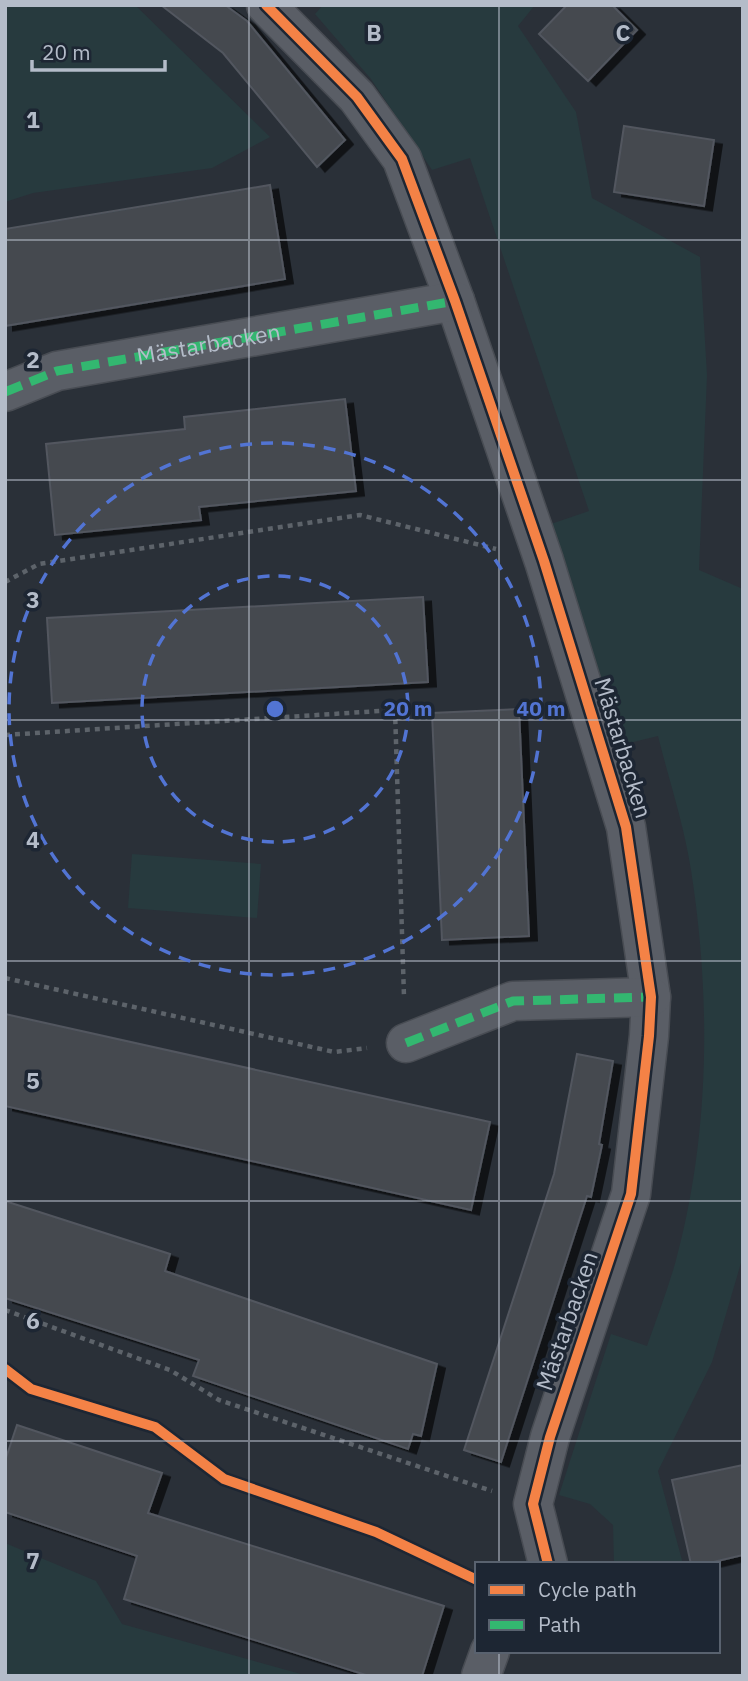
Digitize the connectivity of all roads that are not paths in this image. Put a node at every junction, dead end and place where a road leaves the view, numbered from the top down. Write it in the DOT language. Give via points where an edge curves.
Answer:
graph roads {
  1 [pos="267,5"];
  2 [pos="455,301"];
  3 [pos="5,392"];
  4 [pos="651,997"];
  5 [pos="406,1043"];
  6 [pos="548,1562"];
  7 [pos="488,1653"];
  8 [pos="481,1676"];
  1 -- 2 [label="street, Mästarbacken" via="357,97 402,159"];
  2 -- 3 [label="street, Mästarbacken" via="57,372"];
  2 -- 4 [label="street, Mästarbacken" via="544,561 626,827"];
  4 -- 5 [label="street" via="513,1001"];
  4 -- 6 [label="street, Mästarbacken" via="631,1194 550,1437 533,1504"];
  7 -- 8 [label="street"];
}
